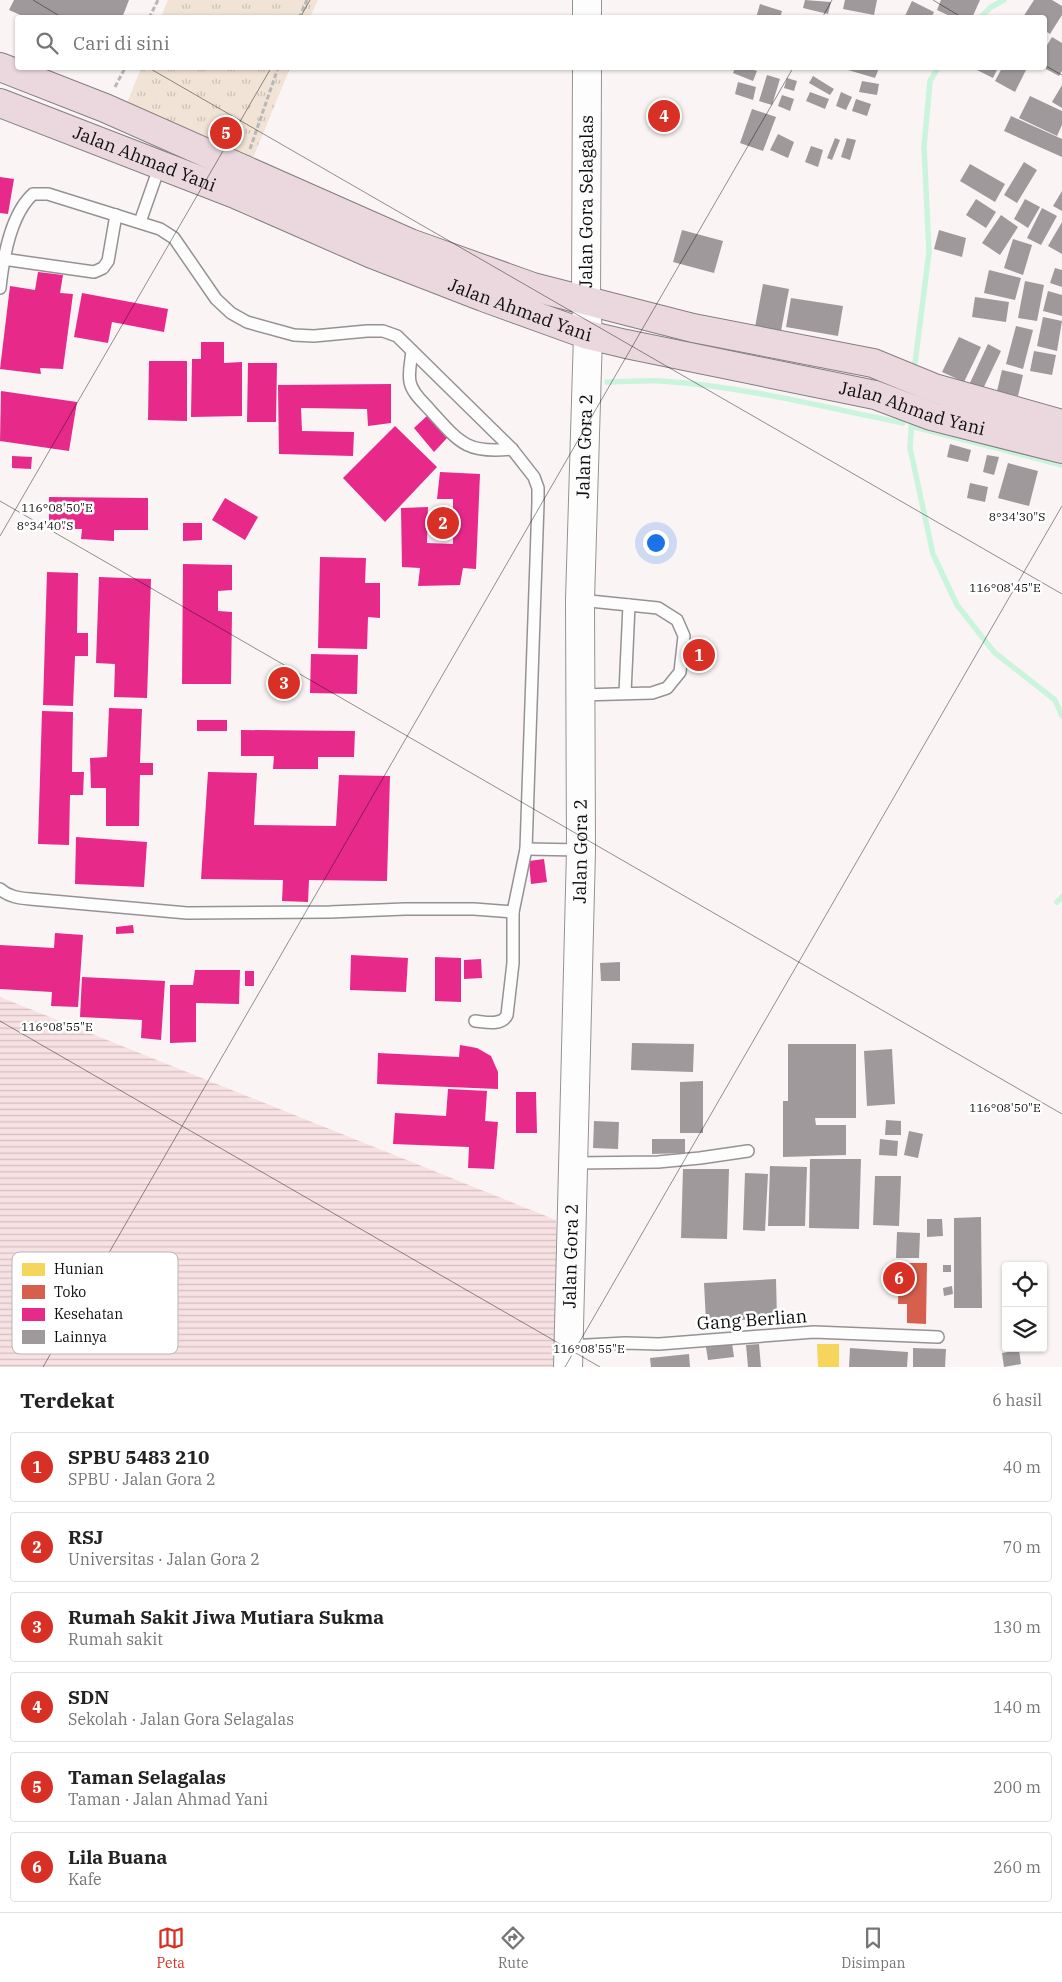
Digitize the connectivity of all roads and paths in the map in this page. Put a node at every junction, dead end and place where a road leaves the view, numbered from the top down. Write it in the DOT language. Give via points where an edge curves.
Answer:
graph roads {
  1 [pos="158,0"];
  2 [pos="307,0"];
  3 [pos="588,0"];
  4 [pos="150,15"];
  5 [pos="300,15"];
  6 [pos="587,15"];
  7 [pos="0,67"];
  8 [pos="277,70"];
  9 [pos="587,70"];
  10 [pos="0,103"];
  11 [pos="160,165"];
  12 [pos="241,168"];
  13 [pos="116,215"];
  14 [pos="140,222"];
  15 [pos="3,259"];
  16 [pos="0,288"];
  17 [pos="586,301"];
  18 [pos="588,335"];
  19 [pos="412,351"];
  20 [pos="843,356"];
  21 [pos="839,387"];
  22 [pos="985,416"];
  23 [pos="1062,424"];
  24 [pos="1062,449"];
  25 [pos="512,450"];
  26 [pos="580,600"];
  27 [pos="629,605"];
  28 [pos="625,693"];
  29 [pos="582,695"];
  30 [pos="526,849"];
  31 [pos="581,850"];
  32 [pos="0,889"];
  33 [pos="513,912"];
  34 [pos="475,1021"];
  35 [pos="748,1151"];
  36 [pos="574,1163"];
  37 [pos="938,1338"];
  38 [pos="568,1356"];
  1 -- 4 [label="path"];
  2 -- 5 [label="path"];
  3 -- 6 [label="street"];
  7 -- 12 [label="highway" via="105,108"];
  8 -- 12 [label="path"];
  9 -- 17 [label="street, Jalan Gora Selagalas"];
  10 -- 11 [label="highway, Jalan Ahmad Yani"];
  11 -- 14 [label="lane"];
  11 -- 18 [label="highway, Jalan Ahmad Yani" via="372,254"];
  12 -- 17 [label="highway" via="410,243 540,290"];
  13 -- 14 [label="lane"];
  13 -- 15 [label="lane" via="108,260 103,268 94,272"];
  13 -- 15 [label="lane" via="48,194 33,194 23,203"];
  14 -- 19 [label="lane" via="174,238 216,299 247,322 294,335 383,332 397,336"];
  15 -- 16 [label="lane"];
  17 -- 18 [label="street, Jalan Gora Selagalas"];
  17 -- 20 [label="highway" via="684,326"];
  18 -- 21 [label="highway, Jalan Ahmad Yani"];
  18 -- 26 [label="street, Jalan Gora 2"];
  19 -- 25 [label="lane"];
  19 -- 25 [label="lane" via="409,374 412,390 457,440 472,448 492,452"];
  20 -- 21 [label="highway"];
  20 -- 22 [label="highway" via="873,362 934,388"];
  21 -- 22 [label="highway, Jalan Ahmad Yani" via="875,395 931,416"];
  22 -- 23 [label="highway"];
  22 -- 24 [label="highway, Jalan Ahmad Yani"];
  25 -- 30 [label="lane" via="534,477 538,488"];
  26 -- 27 [label="lane"];
  26 -- 29 [label="street, Jalan Gora 2"];
  27 -- 28 [label="lane"];
  27 -- 28 [label="lane" via="658,608 677,620 684,636 680,672 667,688 652,693"];
  28 -- 29 [label="lane"];
  29 -- 31 [label="street, Jalan Gora 2"];
  30 -- 31 [label="lane"];
  30 -- 33 [label="lane"];
  31 -- 36 [label="street, Jalan Gora 2"];
  32 -- 33 [label="lane" via="14,897 188,913 405,909"];
  33 -- 34 [label="lane" via="513,963 507,1015 500,1022"];
  35 -- 36 [label="lane" via="658,1162"];
  36 -- 38 [label="street, Jalan Gora 2"];
  37 -- 38 [label="lane, Gang Berlian" via="814,1332 659,1344 625,1343"];
}
